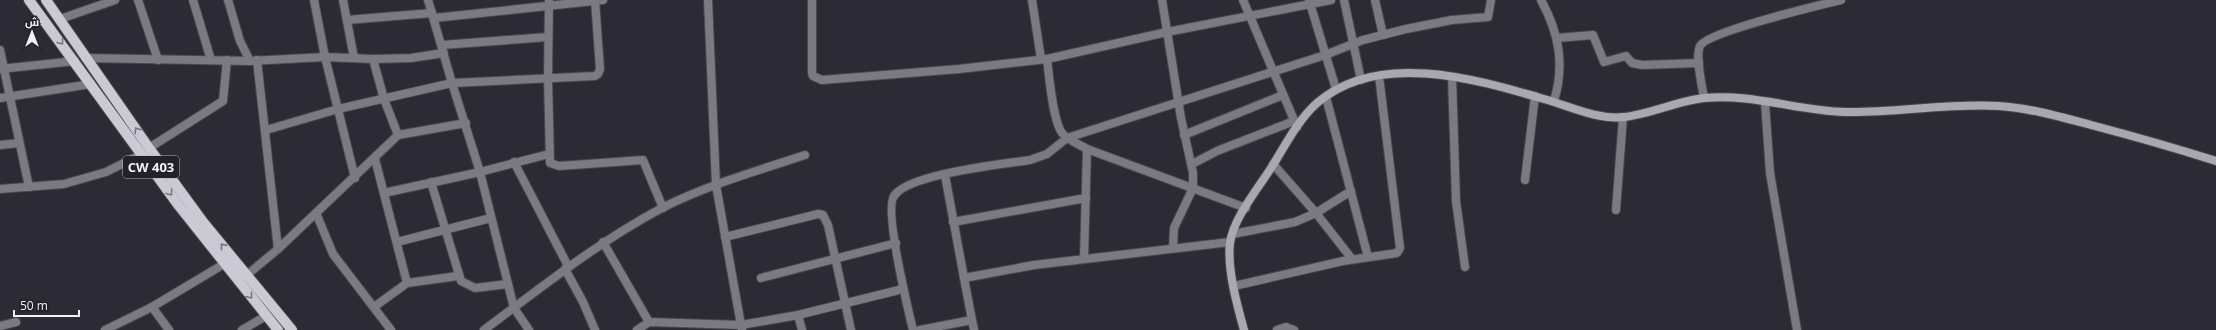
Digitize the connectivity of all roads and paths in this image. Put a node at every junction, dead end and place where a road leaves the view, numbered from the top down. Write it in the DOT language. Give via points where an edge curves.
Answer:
graph roads {
  1 [pos="29,0"];
  2 [pos="46,0"];
  3 [pos="115,0"];
  4 [pos="138,0"];
  5 [pos="193,0"];
  6 [pos="228,0"];
  7 [pos="314,0"];
  8 [pos="343,0"];
  9 [pos="428,0"];
  10 [pos="598,0"];
  11 [pos="708,0"];
  12 [pos="812,0"];
  13 [pos="1032,0"];
  14 [pos="1162,0"];
  15 [pos="1243,0"];
  16 [pos="1331,0"];
  17 [pos="1344,0"];
  18 [pos="1375,0"];
  19 [pos="1491,0"];
  20 [pos="1541,0"];
  21 [pos="1841,0"];
  22 [pos="1309,2"];
  23 [pos="549,4"];
  24 [pos="433,16"];
  25 [pos="1249,16"];
  26 [pos="60,19"];
  27 [pos="347,20"];
  28 [pos="1167,32"];
  29 [pos="1383,35"];
  30 [pos="548,37"];
  31 [pos="1557,38"];
  32 [pos="1354,45"];
  33 [pos="443,49"];
  34 [pos="0,50"];
  35 [pos="1325,55"];
  36 [pos="325,57"];
  37 [pos="85,58"];
  38 [pos="354,58"];
  39 [pos="373,59"];
  40 [pos="1044,59"];
  41 [pos="158,60"];
  42 [pos="211,60"];
  43 [pos="227,60"];
  44 [pos="75,61"];
  45 [pos="254,61"];
  46 [pos="1699,63"];
  47 [pos="3,69"];
  48 [pos="1273,70"];
  49 [pos="1379,76"];
  50 [pos="1452,77"];
  51 [pos="548,78"];
  52 [pos="1361,80"];
  53 [pos="452,83"];
  54 [pos="91,84"];
  55 [pos="1336,89"];
  56 [pos="1283,95"];
  57 [pos="1535,96"];
  58 [pos="10,97"];
  59 [pos="1326,97"];
  60 [pos="0,98"];
  61 [pos="1704,98"];
  62 [pos="384,99"];
  63 [pos="1554,101"];
  64 [pos="1765,102"];
  65 [pos="1179,103"];
  66 [pos="338,109"];
  67 [pos="1623,117"];
  68 [pos="466,123"];
  69 [pos="1296,124"];
  70 [pos="266,130"];
  71 [pos="398,135"];
  72 [pos="1184,135"];
  73 [pos="1068,138"];
  74 [pos="19,143"];
  75 [pos="0,145"];
  76 [pos="1087,149"];
  77 [pos="145,151"];
  78 [pos="549,154"];
  79 [pos="805,155"];
  80 [pos="375,159"];
  81 [pos="2216,161"];
  82 [pos="514,162"];
  83 [pos="1192,164"];
  84 [pos="1274,164"];
  85 [pos="480,172"];
  86 [pos="945,175"];
  87 [pos="355,178"];
  88 [pos="1525,180"];
  89 [pos="431,182"];
  90 [pos="716,185"];
  91 [pos="29,187"];
  92 [pos="1193,188"];
  93 [pos="0,189"];
  94 [pos="1351,191"];
  95 [pos="384,193"];
  96 [pos="1086,198"];
  97 [pos="664,208"];
  98 [pos="1246,208"];
  99 [pos="1616,210"];
  100 [pos="316,213"];
  101 [pos="1316,213"];
  102 [pos="492,218"];
  103 [pos="953,222"];
  104 [pos="446,229"];
  105 [pos="725,237"];
  106 [pos="1232,238"];
  107 [pos="397,242"];
  108 [pos="603,242"];
  109 [pos="896,243"];
  110 [pos="278,248"];
  111 [pos="1173,248"];
  112 [pos="1368,257"];
  113 [pos="835,259"];
  114 [pos="1084,259"];
  115 [pos="1352,259"];
  116 [pos="224,264"];
  117 [pos="1465,267"];
  118 [pos="567,268"];
  119 [pos="458,276"];
  120 [pos="761,278"];
  121 [pos="964,278"];
  122 [pos="243,279"];
  123 [pos="407,283"];
  124 [pos="508,284"];
  125 [pos="1234,286"];
  126 [pos="903,289"];
  127 [pos="844,304"];
  128 [pos="152,307"];
  129 [pos="374,307"];
  130 [pos="514,308"];
  131 [pos="798,315"];
  132 [pos="266,316"];
  133 [pos="972,320"];
  134 [pos="16,322"];
  135 [pos="649,322"];
  136 [pos="0,326"];
  137 [pos="742,328"];
  138 [pos="106,330"];
  139 [pos="169,330"];
  140 [pos="242,330"];
  141 [pos="278,330"];
  142 [pos="292,330"];
  143 [pos="392,330"];
  144 [pos="484,330"];
  145 [pos="528,330"];
  146 [pos="595,330"];
  147 [pos="637,330"];
  148 [pos="802,330"];
  149 [pos="851,330"];
  150 [pos="913,330"];
  151 [pos="920,330"];
  152 [pos="974,330"];
  153 [pos="1244,330"];
  154 [pos="1276,330"];
  155 [pos="1294,330"];
  156 [pos="1797,330"];
  1 -- 44 [label="main road, CW 403, one-way"];
  2 -- 26 [label="main road, CW 403"];
  3 -- 26 [label="street"];
  4 -- 41 [label="street"];
  5 -- 42 [label="street"];
  6 -- 45 [label="street" via="240,41"];
  7 -- 36 [label="street"];
  8 -- 27 [label="street"];
  9 -- 24 [label="street"];
  10 -- 23 [label="street"];
  10 -- 51 [label="street" via="598,74 591,77"];
  11 -- 90 [label="street"];
  12 -- 40 [label="street" via="812,73 822,80"];
  13 -- 40 [label="street"];
  14 -- 28 [label="street"];
  15 -- 25 [label="street"];
  16 -- 22 [label="street"];
  17 -- 32 [label="street"];
  18 -- 29 [label="street"];
  19 -- 29 [label="street" via="1488,17 1440,22"];
  20 -- 31 [label="street"];
  21 -- 46 [label="street" via="1709,39 1700,46"];
  22 -- 25 [label="street"];
  22 -- 35 [label="street"];
  23 -- 24 [label="street"];
  23 -- 30 [label="street"];
  24 -- 27 [label="street"];
  24 -- 33 [label="street"];
  25 -- 28 [label="street"];
  25 -- 48 [label="street"];
  26 -- 37 [label="main road, CW 403"];
  27 -- 38 [label="street"];
  28 -- 40 [label="street"];
  28 -- 65 [label="street"];
  29 -- 32 [label="street"];
  30 -- 33 [label="street"];
  30 -- 51 [label="street"];
  31 -- 46 [label="street" via="1593,35 1604,62 1626,56 1632,62 1642,65"];
  31 -- 63 [label="street" via="1560,80"];
  32 -- 35 [label="street"];
  32 -- 52 [label="street"];
  33 -- 39 [label="street" via="411,58"];
  33 -- 53 [label="street"];
  34 -- 47 [label="street"];
  35 -- 48 [label="street"];
  35 -- 55 [label="street"];
  36 -- 38 [label="street"];
  36 -- 45 [label="street"];
  36 -- 66 [label="street"];
  37 -- 41 [label="street"];
  77 -- 37 [label="main road, CW 403, one-way"];
  38 -- 39 [label="street"];
  39 -- 62 [label="street"];
  40 -- 73 [label="street" via="1056,120 1062,133"];
  41 -- 42 [label="street"];
  42 -- 43 [label="street"];
  43 -- 45 [label="street"];
  43 -- 77 [label="street" via="223,101"];
  44 -- 47 [label="street"];
  44 -- 54 [label="main road, CW 403"];
  45 -- 70 [label="street"];
  46 -- 61 [label="street"];
  47 -- 58 [label="street"];
  48 -- 56 [label="street"];
  48 -- 65 [label="street"];
  49 -- 50 [label="street" via="1425,73"];
  49 -- 52 [label="street"];
  49 -- 112 [label="street" via="1400,248 1397,253"];
  50 -- 57 [label="street"];
  50 -- 117 [label="street" via="1456,201"];
  51 -- 53 [label="street"];
  51 -- 78 [label="street"];
  52 -- 55 [label="street"];
  53 -- 62 [label="street"];
  53 -- 68 [label="street"];
  54 -- 58 [label="street"];
  54 -- 77 [label="main road, CW 403"];
  55 -- 59 [label="street"];
  56 -- 69 [label="street"];
  56 -- 72 [label="street"];
  57 -- 63 [label="street"];
  57 -- 88 [label="street"];
  58 -- 60 [label="street"];
  58 -- 74 [label="street"];
  59 -- 69 [label="street"];
  59 -- 94 [label="street"];
  61 -- 64 [label="street" via="1737,98"];
  61 -- 67 [label="street"];
  62 -- 66 [label="street"];
  62 -- 71 [label="street"];
  63 -- 67 [label="street" via="1593,114"];
  64 -- 81 [label="street" via="1846,112 1950,106 2013,108 2058,116"];
  64 -- 156 [label="street" via="1770,173"];
  65 -- 72 [label="street"];
  65 -- 73 [label="street"];
  66 -- 70 [label="street"];
  66 -- 87 [label="street"];
  67 -- 99 [label="street"];
  68 -- 71 [label="street"];
  68 -- 85 [label="street"];
  69 -- 83 [label="street" via="1217,151"];
  69 -- 84 [label="street"];
  70 -- 110 [label="street"];
  71 -- 80 [label="street"];
  72 -- 83 [label="street"];
  73 -- 76 [label="street"];
  73 -- 86 [label="street" via="1048,154 1030,160"];
  74 -- 75 [label="street"];
  74 -- 91 [label="street"];
  76 -- 92 [label="street"];
  76 -- 96 [label="street"];
  77 -- 91 [label="street" via="106,172 87,178 64,184"];
  77 -- 116 [label="main road, CW 403, one-way"];
  122 -- 77 [label="main road, CW 403, one-way" via="203,222"];
  78 -- 82 [label="street"];
  78 -- 97 [label="street" via="550,163 555,166 642,160"];
  79 -- 90 [label="street"];
  80 -- 87 [label="street"];
  80 -- 95 [label="street"];
  82 -- 85 [label="street"];
  82 -- 118 [label="street"];
  83 -- 92 [label="street"];
  84 -- 98 [label="street"];
  84 -- 101 [label="street"];
  85 -- 89 [label="street"];
  85 -- 102 [label="street"];
  86 -- 103 [label="street"];
  86 -- 109 [label="street" via="918,180 894,196 890,209"];
  87 -- 100 [label="street"];
  89 -- 95 [label="street"];
  89 -- 104 [label="street"];
  90 -- 97 [label="street"];
  90 -- 105 [label="street"];
  91 -- 93 [label="street"];
  92 -- 98 [label="street"];
  92 -- 111 [label="street" via="1174,228"];
  94 -- 101 [label="street"];
  94 -- 112 [label="street"];
  95 -- 107 [label="street"];
  96 -- 103 [label="street"];
  96 -- 114 [label="street"];
  97 -- 108 [label="street"];
  98 -- 106 [label="street"];
  100 -- 110 [label="street"];
  100 -- 129 [label="street" via="333,254"];
  101 -- 106 [label="street" via="1295,222"];
  101 -- 115 [label="street"];
  102 -- 104 [label="street"];
  102 -- 124 [label="street"];
  103 -- 121 [label="street"];
  104 -- 107 [label="street"];
  104 -- 119 [label="street"];
  105 -- 113 [label="street" via="818,214 823,215 828,225"];
  105 -- 137 [label="street"];
  106 -- 111 [label="street"];
  106 -- 125 [label="street"];
  107 -- 123 [label="street"];
  108 -- 118 [label="street"];
  108 -- 135 [label="street"];
  109 -- 113 [label="street"];
  109 -- 126 [label="street"];
  110 -- 122 [label="street"];
  111 -- 114 [label="street"];
  112 -- 115 [label="street"];
  113 -- 120 [label="street"];
  113 -- 127 [label="street"];
  114 -- 121 [label="street"];
  115 -- 125 [label="street"];
  116 -- 122 [label="main road, CW 403"];
  116 -- 128 [label="street"];
  118 -- 130 [label="street"];
  118 -- 146 [label="street"];
  119 -- 123 [label="street"];
  119 -- 124 [label="street" via="465,284 475,288"];
  121 -- 133 [label="street"];
  122 -- 132 [label="main road, CW 403, one-way"];
  122 -- 142 [label="main road, CW 403"];
  123 -- 129 [label="street"];
  124 -- 130 [label="street"];
  125 -- 153 [label="street"];
  126 -- 127 [label="street"];
  126 -- 150 [label="street"];
  127 -- 131 [label="street"];
  127 -- 149 [label="street"];
  128 -- 138 [label="street"];
  128 -- 139 [label="street"];
  129 -- 143 [label="street"];
  130 -- 144 [label="street"];
  130 -- 145 [label="street"];
  131 -- 137 [label="street"];
  131 -- 148 [label="street"];
  132 -- 140 [label="street"];
  132 -- 141 [label="main road, CW 403"];
  133 -- 151 [label="street"];
  133 -- 152 [label="street"];
  134 -- 136 [label="street"];
  135 -- 137 [label="street"];
  135 -- 147 [label="street"];
  154 -- 155 [label="street"];
}
